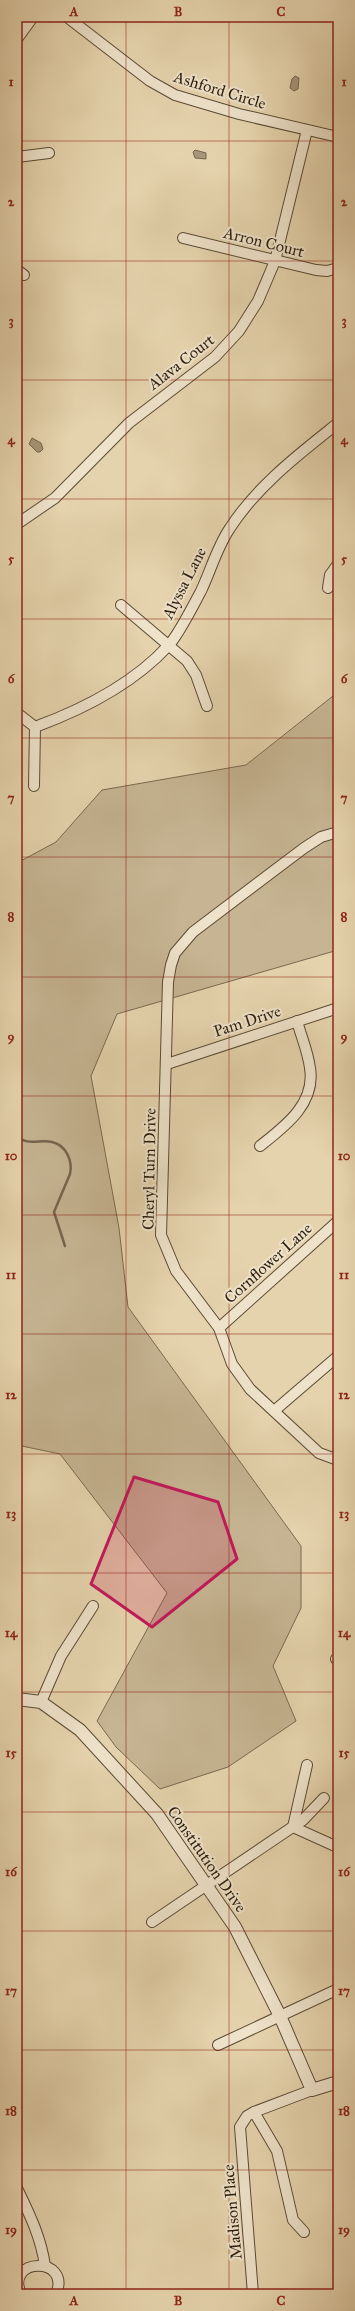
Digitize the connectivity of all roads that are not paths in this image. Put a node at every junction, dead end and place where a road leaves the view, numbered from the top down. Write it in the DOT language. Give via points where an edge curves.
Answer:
graph roads {
  1 [pos="33,17"];
  2 [pos="67,17"];
  3 [pos="17,39"];
  4 [pos="307,130"];
  5 [pos="338,137"];
  6 [pos="49,153"];
  7 [pos="17,157"];
  8 [pos="183,238"];
  9 [pos="274,261"];
  10 [pos="338,268"];
  11 [pos="338,423"];
  12 [pos="17,524"];
  13 [pos="338,564"];
  14 [pos="328,588"];
  15 [pos="121,605"];
  16 [pos="169,645"];
  17 [pos="207,706"];
  18 [pos="17,713"];
  19 [pos="35,727"];
  20 [pos="34,786"];
  21 [pos="338,832"];
  22 [pos="338,1008"];
  23 [pos="297,1021"];
  24 [pos="167,1064"];
  25 [pos="260,1146"];
  26 [pos="338,1221"];
  27 [pos="219,1328"];
  28 [pos="338,1356"];
  29 [pos="274,1411"];
  30 [pos="338,1460"];
  31 [pos="92,1606"];
  32 [pos="17,1699"];
  33 [pos="41,1702"];
  34 [pos="307,1765"];
  35 [pos="324,1798"];
  36 [pos="293,1826"];
  37 [pos="335,1846"];
  38 [pos="207,1886"];
  39 [pos="152,1922"];
  40 [pos="338,1989"];
  41 [pos="280,2016"];
  42 [pos="218,2045"];
  43 [pos="338,2082"];
  44 [pos="312,2090"];
  45 [pos="254,2112"];
  46 [pos="17,2188"];
  47 [pos="304,2232"];
  48 [pos="45,2266"];
  49 [pos="20,2294"];
  50 [pos="56,2294"];
  51 [pos="254,2294"];
  1 -- 3 [label="street"];
  2 -- 4 [label="street, Ashford Circle" via="150,81 175,95"];
  4 -- 5 [label="street, Ashford Circle"];
  4 -- 9 [label="street, Alava Court"];
  6 -- 7 [label="street"];
  8 -- 9 [label="street, Arron Court"];
  9 -- 10 [label="street, Arron Court" via="316,270"];
  9 -- 12 [label="street, Alava Court" via="258,301 230,342 215,357 129,423 50,502"];
  11 -- 16 [label="street, Alyssa Lane" via="275,474 251,499 222,540 200,592"];
  13 -- 14 [label="street" via="330,576"];
  15 -- 16 [label="street"];
  16 -- 17 [label="street" via="187,662 196,675"];
  16 -- 19 [label="street, Alyssa Lane" via="126,683 72,712"];
  18 -- 19 [label="street"];
  19 -- 20 [label="street"];
  21 -- 24 [label="street, Cheryl Turn Drive" via="321,837 304,848 193,932 175,953 171,965 166,1025"];
  22 -- 23 [label="street, Pam Drive"];
  23 -- 24 [label="street, Pam Drive"];
  23 -- 25 [label="street" via="310,1068 311,1086 304,1103 290,1122"];
  24 -- 27 [label="street, Cheryl Turn Drive" via="161,1235 176,1271"];
  26 -- 27 [label="street, Cornflower Lane"];
  27 -- 29 [label="street, Cheryl Turn Drive" via="232,1364 250,1389"];
  28 -- 29 [label="street"];
  29 -- 30 [label="street, Cheryl Turn Drive" via="319,1453"];
  31 -- 33 [label="street" via="61,1656"];
  32 -- 33 [label="street, Constitution Drive"];
  33 -- 38 [label="street, Constitution Drive" via="80,1730 157,1814"];
  34 -- 36 [label="street"];
  35 -- 36 [label="street"];
  36 -- 37 [label="street"];
  36 -- 38 [label="street"];
  38 -- 39 [label="street"];
  38 -- 41 [label="street, Constitution Drive" via="238,1934"];
  40 -- 41 [label="street"];
  41 -- 42 [label="street"];
  41 -- 44 [label="street, Constitution Drive"];
  43 -- 44 [label="street"];
  44 -- 45 [label="street"];
  45 -- 47 [label="street" via="278,2151 293,2220"];
  45 -- 51 [label="street, Madison Place" via="247,2116 240,2127"];
  46 -- 48 [label="street" via="36,2228"];
  48 -- 49 [label="street" via="35,2265 22,2273 18,2282"];
  48 -- 50 [label="street" via="56,2276 59,2285"];
}
